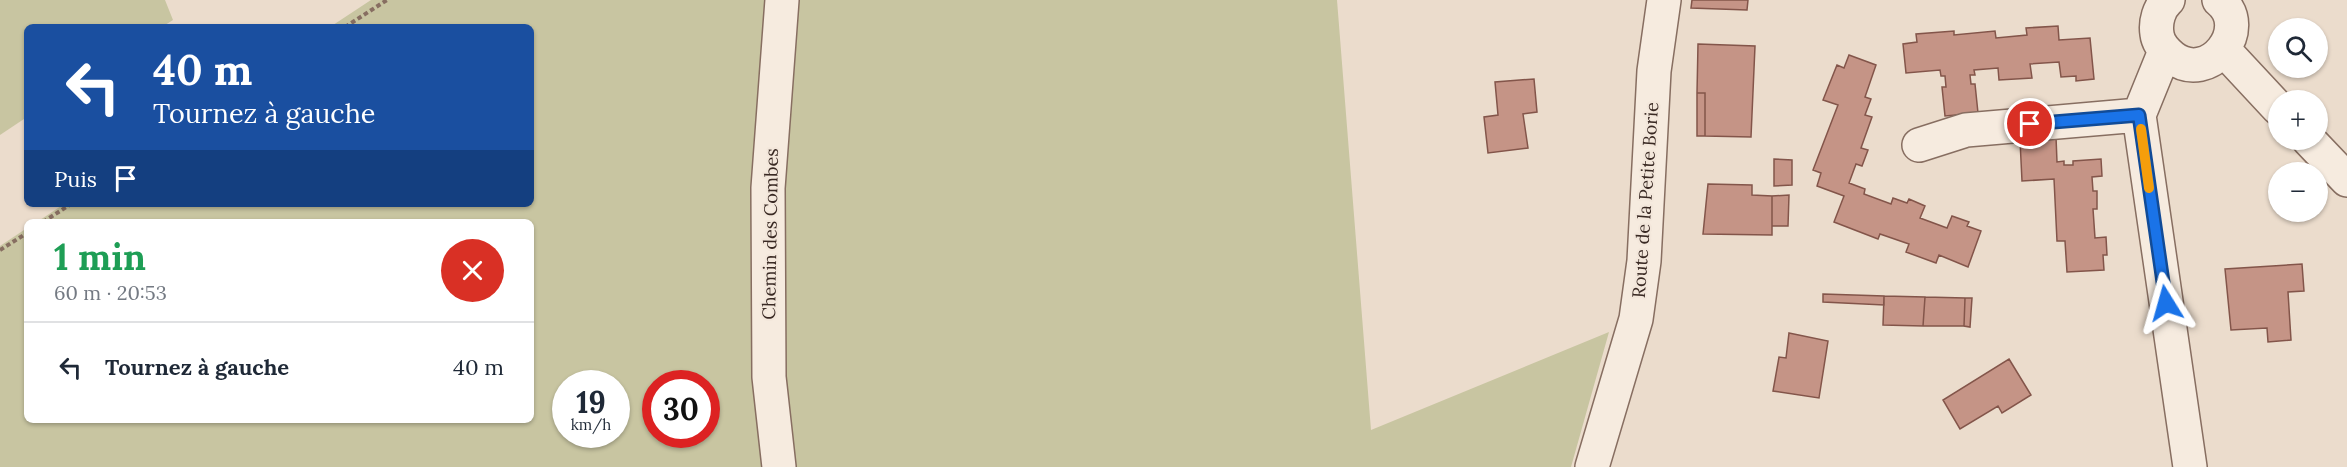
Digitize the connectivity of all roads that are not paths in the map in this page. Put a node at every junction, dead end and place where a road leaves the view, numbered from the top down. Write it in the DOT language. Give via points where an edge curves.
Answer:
graph roads {
  1 [pos="782,0"];
  2 [pos="1664,0"];
  3 [pos="2168,0"];
  4 [pos="2219,0"];
  5 [pos="2224,50"];
  6 [pos="2165,51"];
  7 [pos="2268,97"];
  8 [pos="2139,115"];
  9 [pos="1919,145"];
  10 [pos="2318,150"];
  11 [pos="2347,180"];
  12 [pos="779,467"];
  13 [pos="1592,467"];
  14 [pos="2190,467"];
  1 -- 12 [label="street, Chemin des Combes" via="768,188 770,377"];
  2 -- 13 [label="street, Route de la Petite Borie" via="1654,71 1644,261 1636,319"];
  3 -- 6 [label="street" via="2157,20 2157,36"];
  4 -- 5 [label="street" via="2230,18 2231,35"];
  5 -- 6 [label="street" via="2211,61 2194,65 2178,61"];
  5 -- 7 [label="street"];
  6 -- 8 [label="street"];
  8 -- 9 [label="street" via="1965,130"];
  8 -- 14 [label="street"];
  10 -- 11 [label="street"];
}
